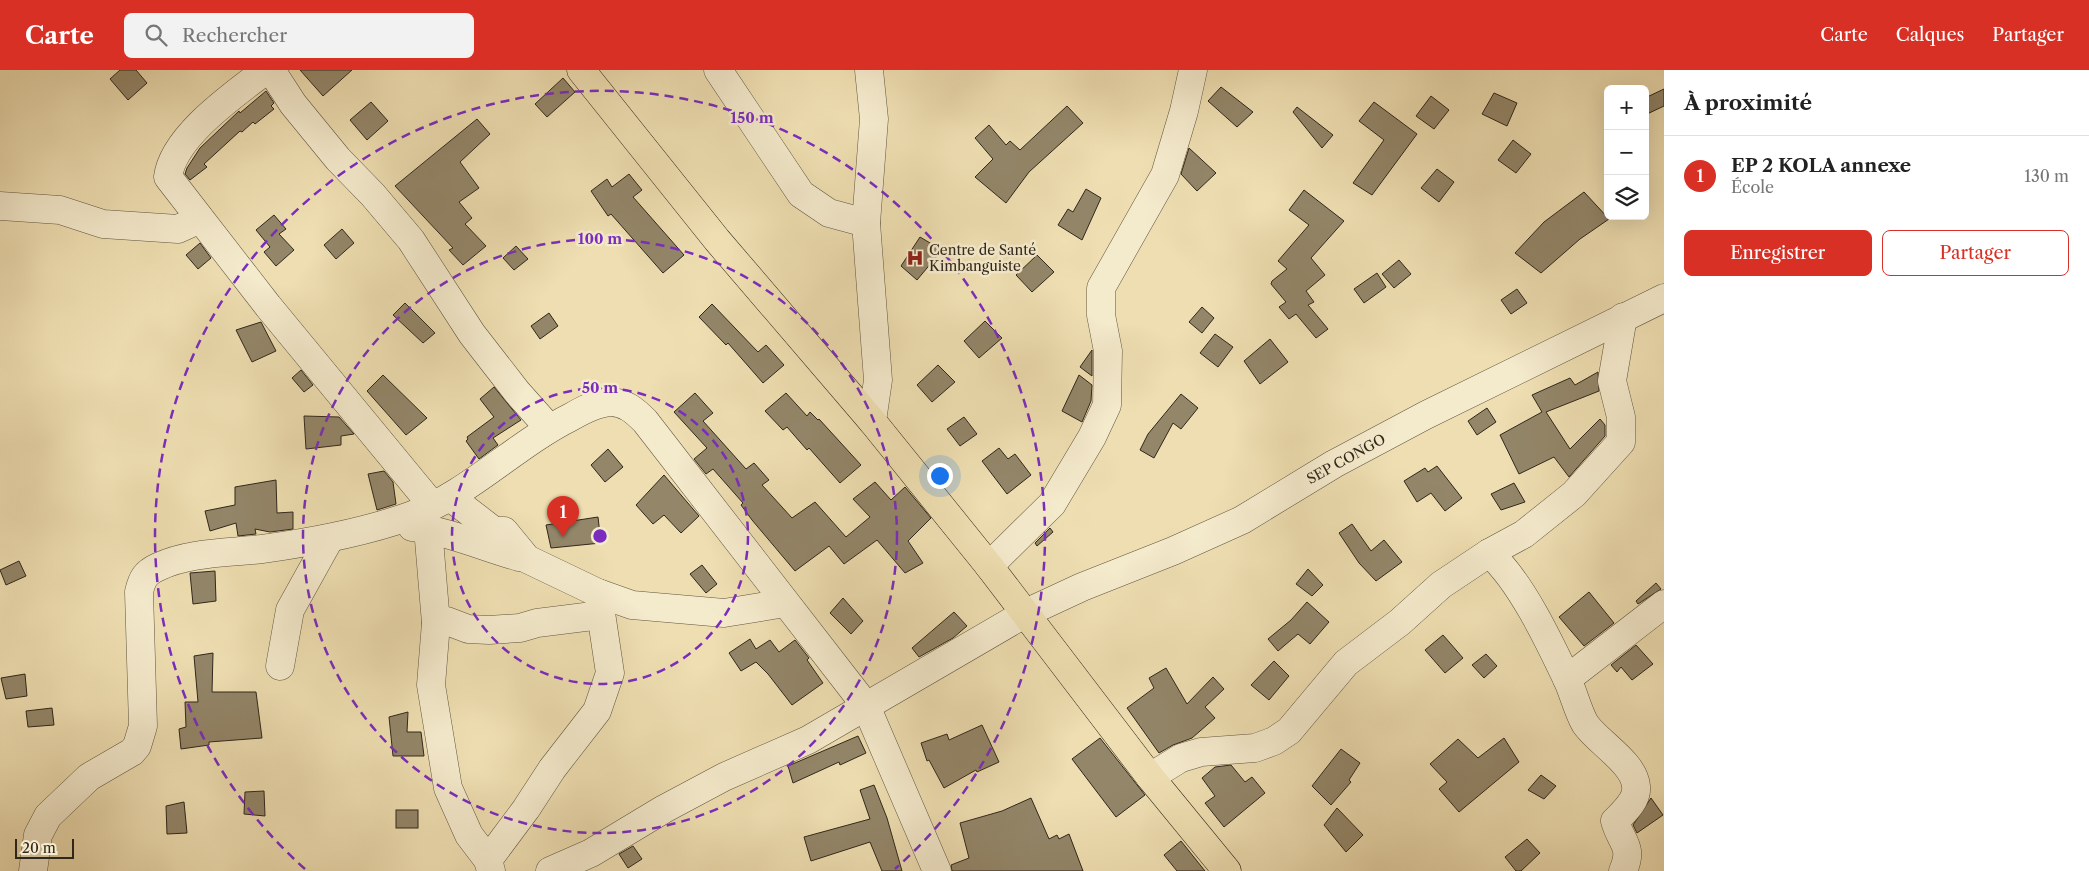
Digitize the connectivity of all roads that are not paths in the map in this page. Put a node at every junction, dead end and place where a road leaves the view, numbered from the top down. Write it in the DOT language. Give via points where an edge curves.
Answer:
graph roads {
  1 [pos="266,70"];
  2 [pos="271,70"];
  3 [pos="581,70"];
  4 [pos="869,70"];
  5 [pos="1193,70"];
  6 [pos="725,73"];
  7 [pos="0,206"];
  8 [pos="200,219"];
  9 [pos="866,223"];
  10 [pos="1664,298"];
  11 [pos="1623,317"];
  12 [pos="872,421"];
  13 [pos="549,428"];
  14 [pos="437,510"];
  15 [pos="330,538"];
  16 [pos="1489,553"];
  17 [pos="527,560"];
  18 [pos="989,566"];
  19 [pos="785,603"];
  20 [pos="599,604"];
  21 [pos="1664,604"];
  22 [pos="1026,613"];
  23 [pos="436,624"];
  24 [pos="280,666"];
  25 [pos="1567,679"];
  26 [pos="866,706"];
  27 [pos="1150,777"];
  28 [pos="489,866"];
  29 [pos="33,871"];
  30 [pos="550,871"];
  31 [pos="937,871"];
  32 [pos="1227,871"];
  33 [pos="1622,871"];
  1 -- 8 [label="street" via="209,115 169,164 168,177"];
  2 -- 13 [label="street" via="293,104 332,152 406,234 472,334"];
  3 -- 12 [label="main road" via="717,240"];
  4 -- 9 [label="street" via="874,119"];
  5 -- 18 [label="street" via="1165,175 1101,288 1101,315 1108,351 1107,406 1052,504"];
  6 -- 9 [label="street" via="801,194 829,213"];
  7 -- 8 [label="street" via="60,210 103,224 140,227 178,229"];
  8 -- 14 [label="street"];
  9 -- 12 [label="street" via="878,380"];
  10 -- 11 [label="street, SEP CONGO"];
  11 -- 16 [label="street" via="1612,381 1622,417 1621,442 1574,494 1524,534"];
  11 -- 22 [label="street, SEP CONGO" via="1334,464 1242,520 1082,586"];
  12 -- 18 [label="main road"];
  13 -- 14 [label="street"];
  13 -- 19 [label="street" via="596,405 610,402 634,410"];
  14 -- 15 [label="street"];
  14 -- 17 [label="street"];
  14 -- 17 [label="street" via="494,531 504,531"];
  14 -- 23 [label="street"];
  15 -- 24 [label="street" via="290,610"];
  15 -- 29 [label="street" via="184,558 159,566 142,578 139,592 143,726 137,746 89,777 48,816 38,835"];
  16 -- 25 [label="street" via="1501,564 1518,591"];
  16 -- 27 [label="street" via="1441,585 1400,622 1346,663 1282,736 1255,748 1201,752 1181,758"];
  17 -- 20 [label="street"];
  18 -- 22 [label="main road"];
  19 -- 20 [label="street" via="724,613"];
  19 -- 26 [label="street"];
  20 -- 23 [label="street" via="504,629 468,629 447,621"];
  20 -- 28 [label="street" via="610,673 597,711 552,769"];
  21 -- 25 [label="street"];
  22 -- 26 [label="street, SEP CONGO"];
  22 -- 27 [label="main road"];
  23 -- 28 [label="street" via="431,684 440,752 448,788 469,835"];
  25 -- 33 [label="street" via="1584,724 1619,758 1636,786 1634,798 1615,821 1628,851"];
  26 -- 30 [label="street, SEP CONGO" via="808,740 724,777 591,853"];
  26 -- 31 [label="street"];
  27 -- 32 [label="main road"];
}
